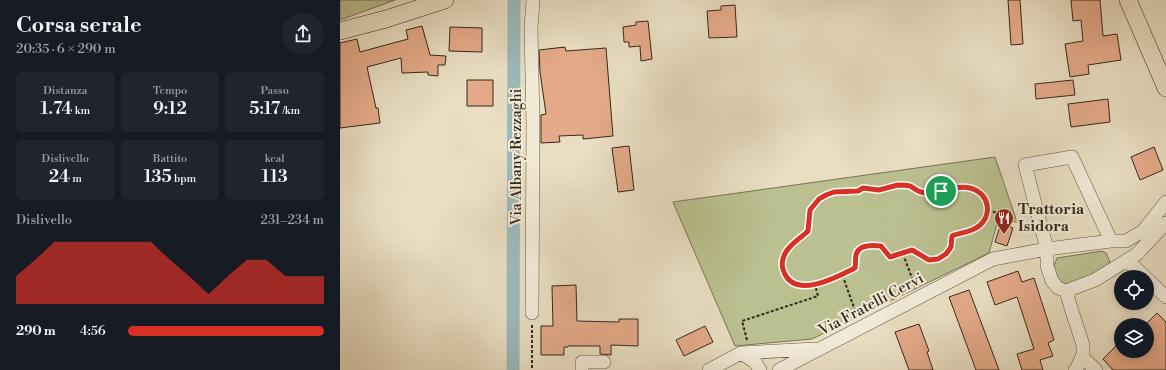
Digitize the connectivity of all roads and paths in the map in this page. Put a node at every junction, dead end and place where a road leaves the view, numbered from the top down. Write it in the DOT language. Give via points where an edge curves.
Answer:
graph roads {
  1 [pos="445,0"];
  2 [pos="533,0"];
  3 [pos="1128,0"];
  4 [pos="416,4"];
  5 [pos="340,31"];
  6 [pos="1166,88"];
  7 [pos="1166,202"];
  8 [pos="988,210"];
  9 [pos="1013,218"];
  10 [pos="1166,223"];
  11 [pos="1111,242"];
  12 [pos="1047,249"];
  13 [pos="903,254"];
  14 [pos="1127,260"];
  15 [pos="1138,270"];
  16 [pos="842,274"];
  17 [pos="815,284"];
  18 [pos="1154,286"];
  19 [pos="915,288"];
  20 [pos="1066,291"];
  21 [pos="1166,297"];
  22 [pos="532,314"];
  23 [pos="858,317"];
  24 [pos="744,349"];
  25 [pos="820,349"];
  26 [pos="1082,357"];
  27 [pos="604,362"];
  28 [pos="532,370"];
  29 [pos="582,370"];
  30 [pos="709,370"];
  31 [pos="760,370"];
  32 [pos="779,370"];
  33 [pos="1074,370"];
  34 [pos="1096,370"];
  1 -- 4 [label="main road"];
  2 -- 22 [label="street, Via Albany Rezzaghi"];
  3 -- 6 [label="main road"];
  4 -- 5 [label="main road" via="386,19"];
  7 -- 11 [label="street, Via Fratelli Cervi" via="1143,231 1126,241"];
  8 -- 9 [label="path"];
  8 -- 13 [label="path" via="976,228 952,236 951,247 938,259 929,260 912,250"];
  8 -- 17 [label="path" via="986,201 979,191 969,188 920,192 909,186 898,185 879,190 863,188 858,191 826,195 810,210 808,231 792,243 781,264 787,279 797,286"];
  10 -- 14 [label="street" via="1137,254"];
  11 -- 12 [label="street, Via Fratelli Cervi"];
  11 -- 12 [label="street" via="1072,157 1025,165"];
  12 -- 20 [label="street" via="1047,266 1052,281 1058,288"];
  12 -- 25 [label="street, Via Fratelli Cervi" via="993,259"];
  13 -- 16 [label="path" via="890,257 881,246 861,248 856,254 855,268"];
  13 -- 19 [label="path"];
  14 -- 15 [label="street"];
  14 -- 20 [label="street" via="1095,280"];
  16 -- 17 [label="path"];
  16 -- 23 [label="path"];
  17 -- 24 [label="path" via="818,296 742,321"];
  18 -- 21 [label="street"];
  20 -- 26 [label="street" via="1083,345"];
  22 -- 28 [label="path"];
  24 -- 25 [label="street"];
  24 -- 30 [label="street"];
  24 -- 31 [label="street"];
  25 -- 32 [label="street, Via Fratelli Cervi"];
  26 -- 33 [label="street"];
  26 -- 34 [label="street"];
  27 -- 29 [label="street" via="582,362"];
}
